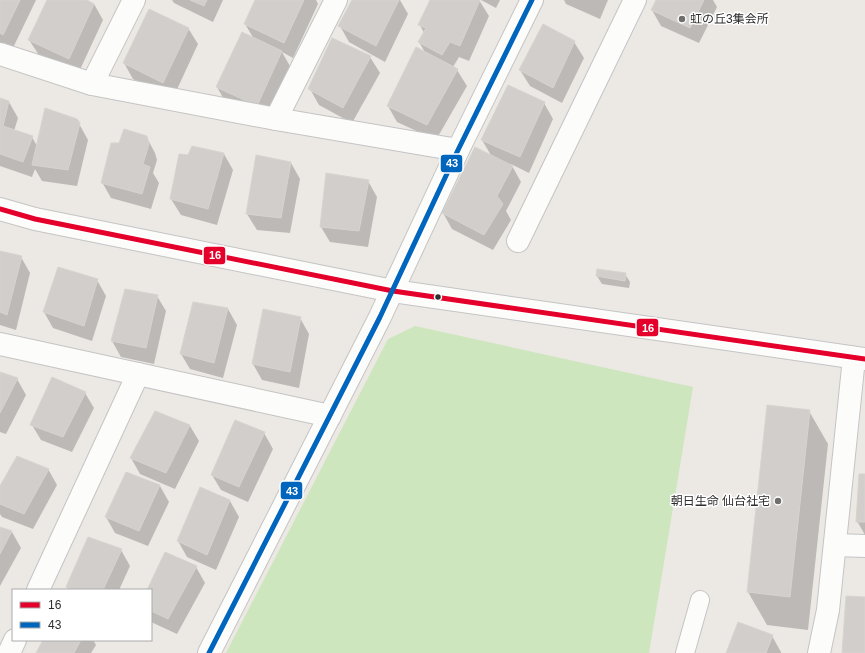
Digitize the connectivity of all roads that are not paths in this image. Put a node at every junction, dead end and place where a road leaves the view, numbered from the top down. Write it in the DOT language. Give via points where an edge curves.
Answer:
graph roads {
  1 [pos="134,0"];
  2 [pos="336,0"];
  3 [pos="532,0"];
  4 [pos="635,0"];
  5 [pos="0,54"];
  6 [pos="92,84"];
  7 [pos="276,120"];
  8 [pos="458,150"];
  9 [pos="0,208"];
  10 [pos="518,241"];
  11 [pos="393,291"];
  12 [pos="0,344"];
  13 [pos="859,358"];
  14 [pos="138,374"];
  15 [pos="330,416"];
  16 [pos="835,545"];
  17 [pos="865,546"];
  18 [pos="38,589"];
  19 [pos="700,600"];
  20 [pos="15,641"];
  21 [pos="9,653"];
  22 [pos="209,653"];
  23 [pos="685,653"];
  24 [pos="819,653"];
  1 -- 6 [label="street"];
  2 -- 7 [label="street"];
  3 -- 8 [label="street"];
  4 -- 10 [label="street"];
  5 -- 6 [label="street"];
  6 -- 7 [label="street"];
  7 -- 8 [label="street"];
  8 -- 11 [label="street"];
  9 -- 11 [label="street" via="35,219"];
  11 -- 13 [label="street"];
  11 -- 15 [label="street"];
  12 -- 14 [label="street"];
  13 -- 16 [label="street"];
  14 -- 15 [label="street"];
  14 -- 18 [label="street"];
  15 -- 22 [label="street"];
  16 -- 17 [label="street"];
  16 -- 24 [label="street" via="828,610"];
  19 -- 23 [label="lane"];
  20 -- 21 [label="street"];
}
